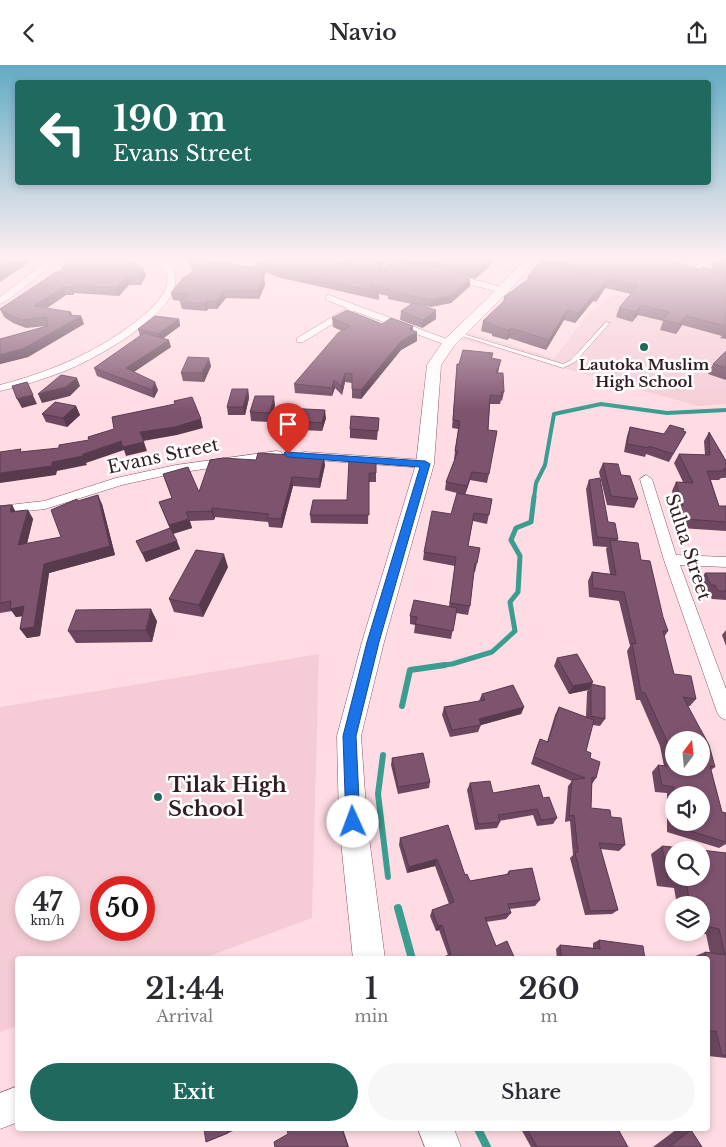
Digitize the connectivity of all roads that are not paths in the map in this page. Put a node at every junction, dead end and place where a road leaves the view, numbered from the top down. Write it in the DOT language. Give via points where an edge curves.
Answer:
graph roads {
  1 [pos="153,310"];
  2 [pos="350,310"];
  3 [pos="362,310"];
  4 [pos="483,310"];
  5 [pos="608,323"];
  6 [pos="454,339"];
  7 [pos="300,340"];
  8 [pos="0,388"];
  9 [pos="425,464"];
  10 [pos="646,479"];
  11 [pos="0,510"];
  12 [pos="671,560"];
  13 [pos="726,562"];
  14 [pos="719,672"];
  15 [pos="726,712"];
  16 [pos="369,956"];
  17 [pos="15,1105"];
  18 [pos="0,1111"];
  19 [pos="437,1131"];
  20 [pos="443,1147"];
  1 -- 8 [label="street" via="106,349 51,373"];
  2 -- 7 [label="street"];
  3 -- 6 [label="street"];
  4 -- 6 [label="main road"];
  5 -- 6 [label="lane" via="573,361 563,367"];
  6 -- 9 [label="main road" via="434,365"];
  9 -- 11 [label="street, Evans Street" via="288,454 257,456 120,481 45,505"];
  9 -- 16 [label="main road" via="373,642 350,736 353,822"];
  10 -- 12 [label="street, Sulua Street"];
  12 -- 13 [label="street"];
  12 -- 14 [label="street, Sulua Street"];
  14 -- 15 [label="street, Sulua Street"];
  17 -- 18 [label="main road"];
  19 -- 20 [label="main road"];
}
